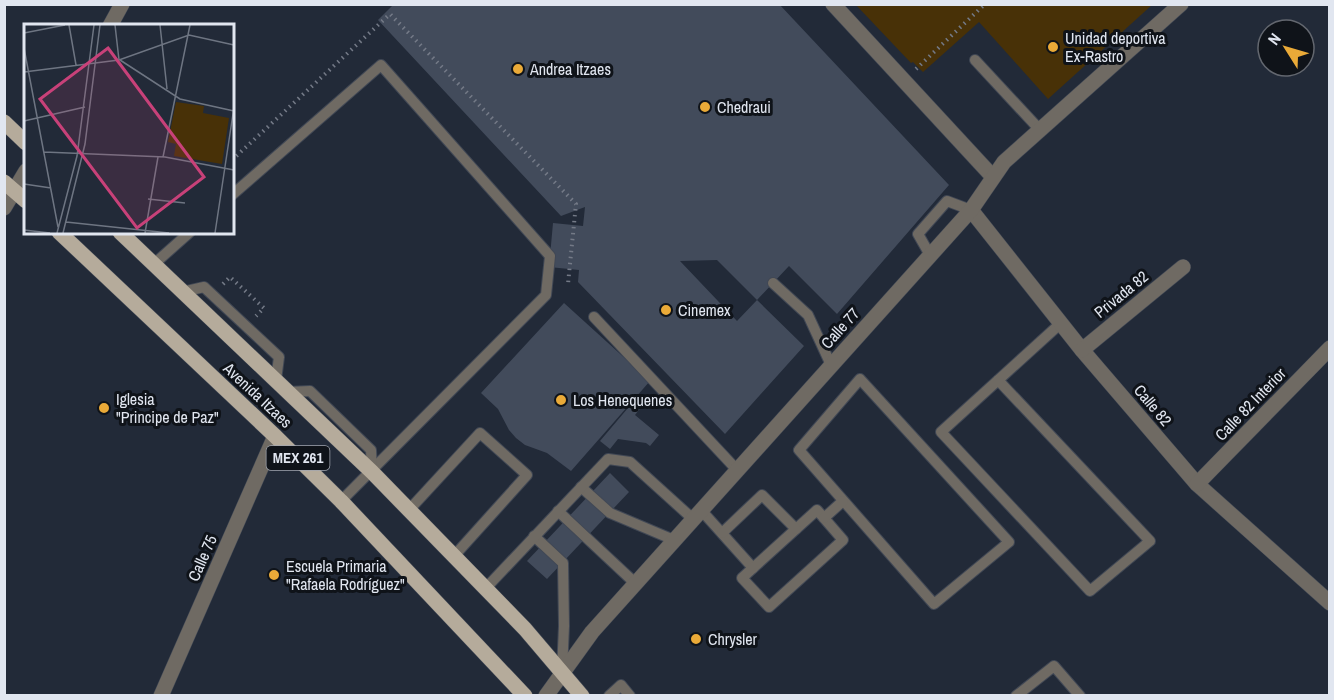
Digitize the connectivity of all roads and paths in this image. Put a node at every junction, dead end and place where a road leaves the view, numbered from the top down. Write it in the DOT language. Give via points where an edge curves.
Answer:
graph roads {
  1 [pos="122,4"];
  2 [pos="833,4"];
  3 [pos="985,4"];
  4 [pos="1181,4"];
  5 [pos="111,24"];
  6 [pos="975,60"];
  7 [pos="915,69"];
  8 [pos="4,122"];
  9 [pos="1040,130"];
  10 [pos="24,141"];
  11 [pos="24,175"];
  12 [pos="993,177"];
  13 [pos="15,191"];
  14 [pos="234,193"];
  15 [pos="4,208"];
  16 [pos="971,210"];
  17 [pos="61,234"];
  18 [pos="122,234"];
  19 [pos="188,234"];
  20 [pos="930,255"];
  21 [pos="154,264"];
  22 [pos="1183,267"];
  23 [pos="773,283"];
  24 [pos="219,289"];
  25 [pos="594,317"];
  26 [pos="252,321"];
  27 [pos="1061,323"];
  28 [pos="1329,348"];
  29 [pos="1082,350"];
  30 [pos="831,365"];
  31 [pos="998,380"];
  32 [pos="275,436"];
  33 [pos="737,470"];
  34 [pos="372,472"];
  35 [pos="1197,484"];
  36 [pos="581,487"];
  37 [pos="341,501"];
  38 [pos="843,501"];
  39 [pos="409,510"];
  40 [pos="558,511"];
  41 [pos="697,514"];
  42 [pos="824,518"];
  43 [pos="796,529"];
  44 [pos="722,533"];
  45 [pos="534,536"];
  46 [pos="674,540"];
  47 [pos="454,556"];
  48 [pos="753,568"];
  49 [pos="635,583"];
  50 [pos="485,588"];
  51 [pos="1329,603"];
  52 [pos="562,672"];
  53 [pos="1017,695"];
  54 [pos="161,696"];
  55 [pos="525,696"];
  56 [pos="546,696"];
  57 [pos="582,696"];
  58 [pos="609,696"];
  59 [pos="630,696"];
  60 [pos="1080,696"];
  1 -- 5 [label="street"];
  2 -- 12 [label="street"];
  3 -- 7 [label="path"];
  4 -- 9 [label="street, Calle 77"];
  6 -- 9 [label="lane"];
  8 -- 10 [label="main road"];
  9 -- 12 [label="street, Calle 77"];
  11 -- 13 [label="street"];
  12 -- 16 [label="street, Calle 77"];
  13 -- 15 [label="street"];
  14 -- 34 [label="lane" via="381,65 550,256 546,295"];
  16 -- 20 [label="street, Calle 77"];
  16 -- 20 [label="lane" via="947,201 918,234"];
  16 -- 27 [label="street, Calle 82"];
  17 -- 32 [label="main road, Avenida Itzaes / MEX 261"];
  18 -- 21 [label="main road, Avenida Itzaes / MEX 261"];
  19 -- 21 [label="lane"];
  20 -- 30 [label="street, Calle 77"];
  21 -- 34 [label="main road, Avenida Itzaes / MEX 261"];
  22 -- 29 [label="street, Privada 82"];
  23 -- 30 [label="lane" via="808,315"];
  24 -- 26 [label="path" via="230,277 264,308"];
  25 -- 33 [label="lane"];
  27 -- 29 [label="street, Calle 82"];
  27 -- 31 [label="lane"];
  28 -- 35 [label="street, Calle 82 Interior"];
  29 -- 35 [label="street, Calle 82"];
  30 -- 33 [label="street, Calle 77"];
  31 -- 31 [label="lane" via="941,432 1090,591 1150,541"];
  32 -- 37 [label="main road, Avenida Itzaes / MEX 261"];
  32 -- 54 [label="street, Calle 75"];
  33 -- 41 [label="street, Calle 77"];
  34 -- 37 [label="lane"];
  34 -- 39 [label="main road, Avenida Itzaes / MEX 261"];
  35 -- 51 [label="street, Calle 82"];
  36 -- 40 [label="lane"];
  36 -- 41 [label="lane" via="608,459 630,462"];
  36 -- 46 [label="lane" via="610,513"];
  37 -- 55 [label="main road, Avenida Itzaes / MEX 261"];
  38 -- 38 [label="lane" via="934,604 1009,542 860,379 799,450"];
  38 -- 42 [label="lane"];
  39 -- 47 [label="main road, Avenida Itzaes / MEX 261"];
  39 -- 47 [label="lane" via="480,433 527,475"];
  40 -- 45 [label="lane"];
  40 -- 49 [label="lane"];
  41 -- 44 [label="lane"];
  41 -- 46 [label="street, Calle 77"];
  42 -- 43 [label="lane" via="817,510"];
  42 -- 48 [label="lane" via="843,540 769,608 742,578"];
  43 -- 44 [label="lane" via="762,495"];
  43 -- 48 [label="lane"];
  44 -- 48 [label="lane"];
  45 -- 50 [label="lane"];
  45 -- 52 [label="lane" via="563,562"];
  46 -- 49 [label="street, Calle 77"];
  47 -- 50 [label="main road, Avenida Itzaes / MEX 261"];
  49 -- 52 [label="street, Calle 77"];
  50 -- 52 [label="main road, Avenida Itzaes / MEX 261"];
  52 -- 56 [label="street, Calle 77"];
  52 -- 57 [label="main road, Avenida Itzaes / MEX 261"];
  53 -- 60 [label="lane" via="1054,666"];
  58 -- 59 [label="lane" via="621,686"];
}
